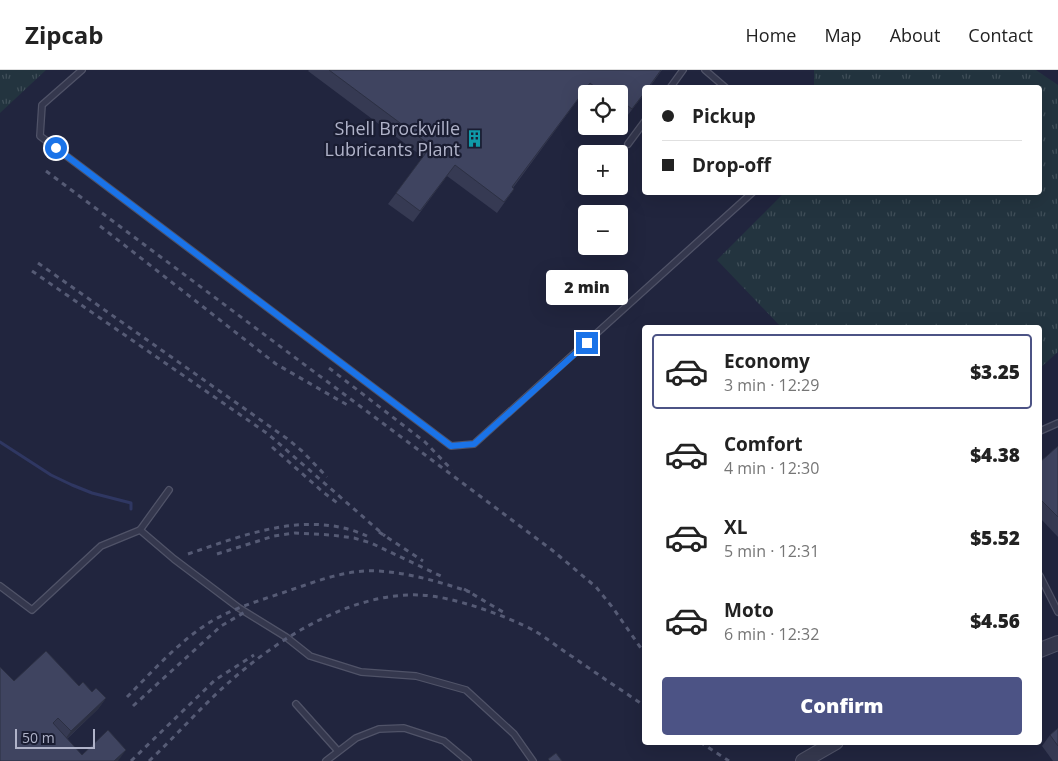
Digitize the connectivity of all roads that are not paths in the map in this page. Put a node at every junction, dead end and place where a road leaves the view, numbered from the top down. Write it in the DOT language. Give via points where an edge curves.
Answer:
graph roads {
  1 [pos="82,70"];
  2 [pos="683,70"];
  3 [pos="705,70"];
  4 [pos="672,85"];
  5 [pos="722,85"];
  6 [pos="642,125"];
  7 [pos="628,144"];
  8 [pos="750,195"];
  9 [pos="1058,423"];
  10 [pos="1042,430"];
  11 [pos="169,490"];
  12 [pos="140,530"];
  13 [pos="1042,580"];
  14 [pos="0,586"];
  15 [pos="1058,612"];
  16 [pos="1058,643"];
  17 [pos="1042,649"];
  18 [pos="296,704"];
  19 [pos="831,745"];
  20 [pos="338,750"];
  21 [pos="326,761"];
  22 [pos="468,761"];
  23 [pos="533,761"];
  24 [pos="803,761"];
  1 -- 8 [label="lane" via="42,105 40,136 451,446 474,444"];
  2 -- 4 [label="lane"];
  3 -- 5 [label="lane"];
  6 -- 7 [label="lane"];
  9 -- 10 [label="lane"];
  11 -- 12 [label="lane"];
  12 -- 14 [label="lane" via="101,546 32,610"];
  12 -- 23 [label="lane" via="239,608 310,656 361,672 416,676 466,690 514,734"];
  13 -- 15 [label="lane"];
  16 -- 17 [label="street"];
  18 -- 20 [label="lane"];
  19 -- 24 [label="street"];
  20 -- 21 [label="lane"];
  20 -- 22 [label="lane" via="379,729 404,728 444,741"];
}
